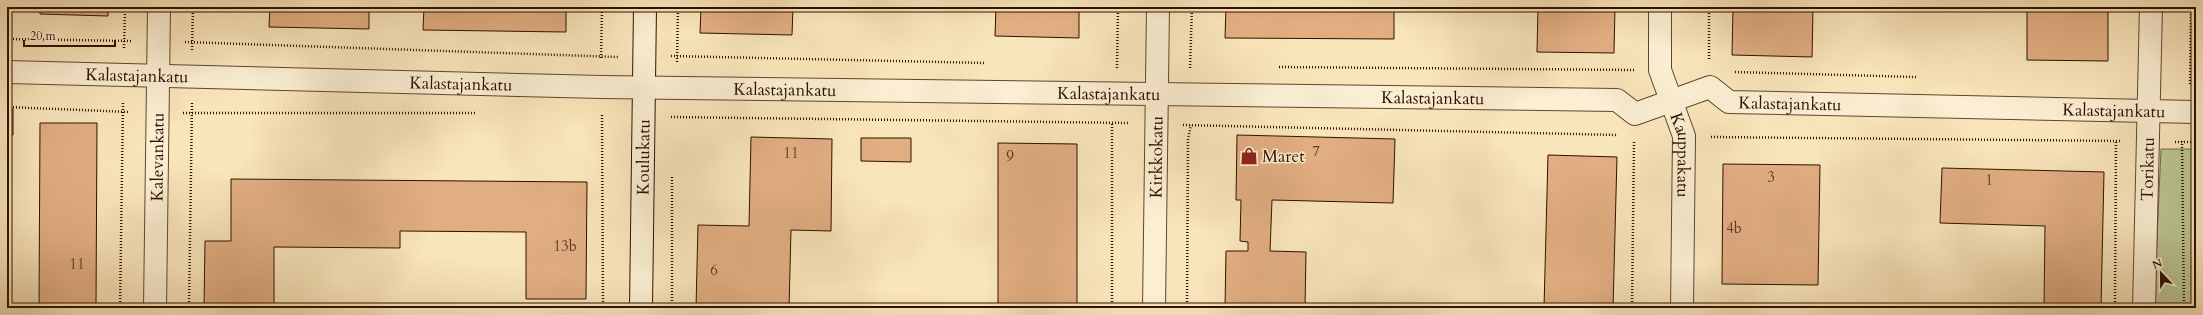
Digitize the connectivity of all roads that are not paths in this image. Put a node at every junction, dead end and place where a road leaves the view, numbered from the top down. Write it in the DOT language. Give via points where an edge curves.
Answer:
graph roads {
  1 [pos="159,7"];
  2 [pos="645,7"];
  3 [pos="1158,7"];
  4 [pos="1660,7"];
  5 [pos="2151,7"];
  6 [pos="7,72"];
  7 [pos="159,77"];
  8 [pos="643,87"];
  9 [pos="1157,94"];
  10 [pos="1671,101"];
  11 [pos="2149,111"];
  12 [pos="2196,112"];
  13 [pos="155,308"];
  14 [pos="641,308"];
  15 [pos="1154,308"];
  16 [pos="1682,308"];
  17 [pos="2144,308"];
  1 -- 7 [label="street, Kalevankatu"];
  2 -- 8 [label="street, Koulukatu"];
  3 -- 9 [label="street, Kirkkokatu"];
  4 -- 10 [label="street, Kauppakatu" via="1660,70"];
  5 -- 11 [label="street, Torikatu"];
  6 -- 7 [label="street, Kalastajankatu"];
  7 -- 8 [label="street, Kalastajankatu"];
  7 -- 13 [label="street, Kalevankatu"];
  8 -- 9 [label="street, Kalastajankatu"];
  8 -- 14 [label="street, Koulukatu"];
  9 -- 10 [label="street, Kalastajankatu" via="1617,100 1635,114"];
  9 -- 15 [label="street, Kirkkokatu"];
  10 -- 11 [label="street, Kalastajankatu" via="1710,87 1729,102"];
  10 -- 16 [label="street, Kauppakatu" via="1684,136"];
  11 -- 12 [label="street, Kalastajankatu"];
  11 -- 17 [label="street, Torikatu"];
}
